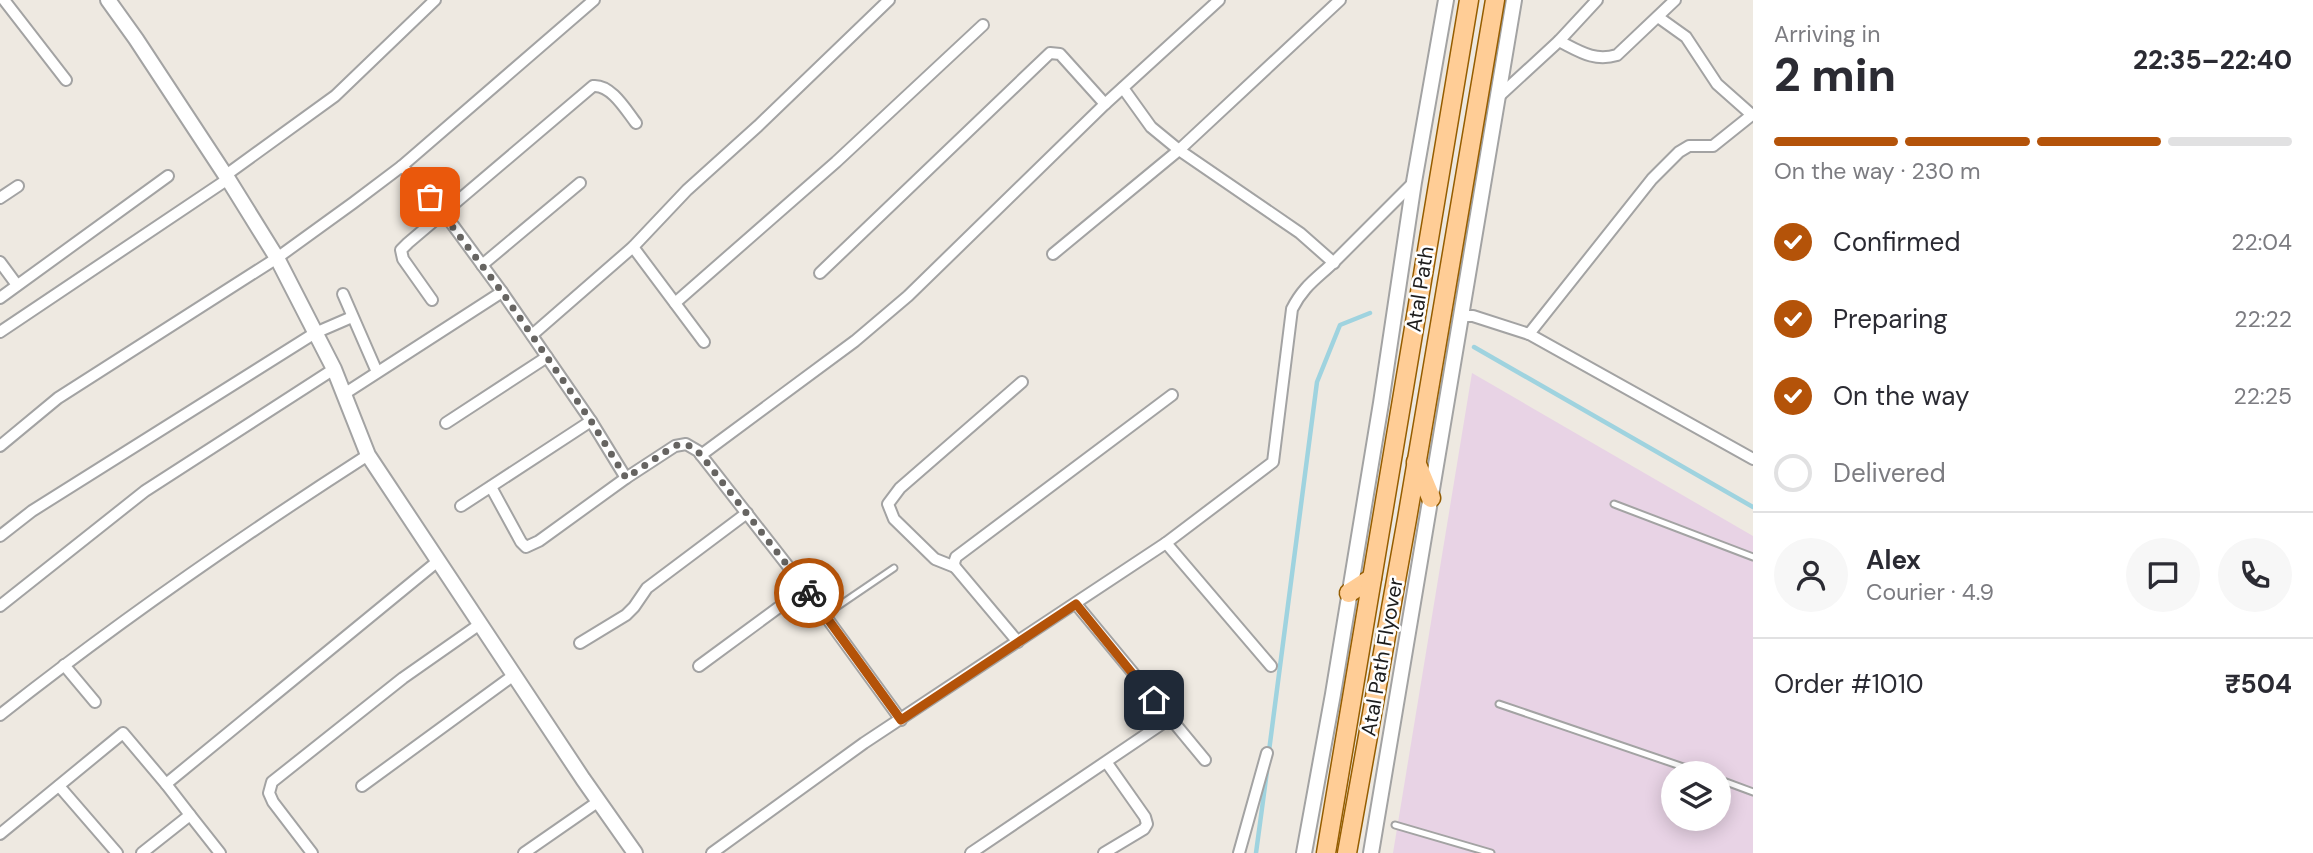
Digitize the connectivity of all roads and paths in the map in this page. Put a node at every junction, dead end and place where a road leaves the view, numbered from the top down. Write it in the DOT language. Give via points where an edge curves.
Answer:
graph roads {
  1 [pos="4,0"];
  2 [pos="107,0"];
  3 [pos="435,0"];
  4 [pos="594,0"];
  5 [pos="890,0"];
  6 [pos="1219,0"];
  7 [pos="1340,0"];
  8 [pos="1446,0"];
  9 [pos="1469,0"];
  10 [pos="1495,0"];
  11 [pos="1514,0"];
  12 [pos="1597,0"];
  13 [pos="1675,0"];
  14 [pos="1658,17"];
  15 [pos="983,25"];
  16 [pos="1559,41"];
  17 [pos="65,80"];
  18 [pos="1113,96"];
  19 [pos="1497,98"];
  20 [pos="1752,114"];
  21 [pos="636,123"];
  22 [pos="1179,150"];
  23 [pos="402,166"];
  24 [pos="168,176"];
  25 [pos="227,177"];
  26 [pos="1414,182"];
  27 [pos="580,183"];
  28 [pos="18,186"];
  29 [pos="0,198"];
  30 [pos="444,213"];
  31 [pos="633,247"];
  32 [pos="1053,254"];
  33 [pos="278,258"];
  34 [pos="0,262"];
  35 [pos="1334,262"];
  36 [pos="482,265"];
  37 [pos="820,273"];
  38 [pos="17,285"];
  39 [pos="502,292"];
  40 [pos="343,294"];
  41 [pos="0,298"];
  42 [pos="432,300"];
  43 [pos="675,303"];
  44 [pos="1462,316"];
  45 [pos="352,317"];
  46 [pos="0,332"];
  47 [pos="315,333"];
  48 [pos="1529,334"];
  49 [pos="532,335"];
  50 [pos="704,342"];
  51 [pos="547,358"];
  52 [pos="334,369"];
  53 [pos="377,372"];
  54 [pos="1022,382"];
  55 [pos="344,394"];
  56 [pos="1172,395"];
  57 [pos="591,421"];
  58 [pos="446,423"];
  59 [pos="0,446"];
  60 [pos="368,455"];
  61 [pos="701,455"];
  62 [pos="1753,459"];
  63 [pos="1416,461"];
  64 [pos="626,478"];
  65 [pos="491,487"];
  66 [pos="1431,498"];
  67 [pos="1614,504"];
  68 [pos="461,506"];
  69 [pos="747,513"];
  70 [pos="0,536"];
  71 [pos="1166,543"];
  72 [pos="1753,558"];
  73 [pos="438,562"];
  74 [pos="955,567"];
  75 [pos="894,568"];
  76 [pos="1372,578"];
  77 [pos="805,588"];
  78 [pos="1349,593"];
  79 [pos="1076,604"];
  80 [pos="0,606"];
  81 [pos="825,615"];
  82 [pos="480,624"];
  83 [pos="1018,642"];
  84 [pos="580,643"];
  85 [pos="64,665"];
  86 [pos="699,666"];
  87 [pos="1271,666"];
  88 [pos="514,675"];
  89 [pos="95,702"];
  90 [pos="1499,704"];
  91 [pos="0,715"];
  92 [pos="1169,719"];
  93 [pos="901,720"];
  94 [pos="1266,753"];
  95 [pos="1205,760"];
  96 [pos="1666,761"];
  97 [pos="1107,763"];
  98 [pos="166,784"];
  99 [pos="1731,784"];
  100 [pos="59,786"];
  101 [pos="362,786"];
  102 [pos="1753,792"];
  103 [pos="599,802"];
  104 [pos="190,815"];
  105 [pos="1395,825"];
  106 [pos="0,834"];
  107 [pos="1479,850"];
  108 [pos="117,853"];
  109 [pos="142,853"];
  110 [pos="220,853"];
  111 [pos="312,853"];
  112 [pos="524,853"];
  113 [pos="635,853"];
  114 [pos="712,853"];
  115 [pos="971,853"];
  116 [pos="1104,853"];
  117 [pos="1239,853"];
  118 [pos="1304,853"];
  119 [pos="1326,853"];
  120 [pos="1347,853"];
  121 [pos="1371,853"];
  122 [pos="1491,853"];
  1 -- 17 [label="street"];
  2 -- 25 [label="street"];
  3 -- 25 [label="street" via="335,96"];
  4 -- 23 [label="street"];
  5 -- 31 [label="street" via="687,190"];
  6 -- 18 [label="street"];
  7 -- 22 [label="street"];
  8 -- 26 [label="street"];
  9 -- 76 [label="main road, Atal Path"];
  10 -- 63 [label="main road, Atal Path Flyover"];
  11 -- 19 [label="street"];
  12 -- 16 [label="street"];
  13 -- 14 [label="street"];
  14 -- 16 [label="street" via="1608,58 1591,57"];
  14 -- 20 [label="street" via="1686,37 1717,84"];
  15 -- 43 [label="street"];
  16 -- 19 [label="street"];
  18 -- 22 [label="street"];
  18 -- 37 [label="street" via="1060,54 1050,53"];
  18 -- 61 [label="street" via="908,296"];
  19 -- 44 [label="street"];
  20 -- 48 [label="street" via="1713,146 1689,146 1679,152 1652,179"];
  21 -- 30 [label="street" via="609,91 593,86"];
  22 -- 32 [label="street"];
  22 -- 35 [label="street" via="1271,211"];
  23 -- 30 [label="street"];
  23 -- 33 [label="street"];
  24 -- 38 [label="street"];
  25 -- 33 [label="street"];
  25 -- 46 [label="street"];
  26 -- 35 [label="street"];
  26 -- 78 [label="street"];
  27 -- 36 [label="street"];
  28 -- 29 [label="street"];
  30 -- 36 [label="street"];
  30 -- 42 [label="street" via="401,254"];
  31 -- 43 [label="street"];
  31 -- 49 [label="street"];
  33 -- 47 [label="street"];
  33 -- 59 [label="street" via="58,398"];
  34 -- 38 [label="street"];
  35 -- 71 [label="street" via="1307,284 1292,309 1273,462"];
  36 -- 39 [label="street"];
  38 -- 41 [label="street"];
  39 -- 49 [label="street"];
  39 -- 53 [label="street"];
  40 -- 45 [label="street"];
  43 -- 50 [label="street"];
  44 -- 48 [label="street"];
  44 -- 66 [label="street"];
  45 -- 47 [label="street"];
  45 -- 53 [label="street"];
  47 -- 52 [label="street"];
  47 -- 70 [label="street" via="32,511"];
  48 -- 62 [label="street"];
  49 -- 51 [label="street"];
  51 -- 57 [label="street"];
  51 -- 58 [label="street"];
  52 -- 55 [label="street"];
  52 -- 80 [label="street" via="145,491"];
  53 -- 55 [label="street"];
  54 -- 74 [label="street" via="890,498 894,519 935,559"];
  55 -- 60 [label="street"];
  56 -- 74 [label="street" via="960,554"];
  57 -- 64 [label="street"];
  57 -- 65 [label="street"];
  60 -- 73 [label="street"];
  60 -- 85 [label="street" via="252,530"];
  61 -- 64 [label="street" via="686,444 674,446"];
  61 -- 69 [label="street"];
  63 -- 66 [label="main road"];
  63 -- 120 [label="main road, Atal Path Flyover"];
  64 -- 65 [label="street" via="526,547"];
  65 -- 68 [label="street"];
  66 -- 121 [label="street"];
  67 -- 72 [label="lane"];
  69 -- 77 [label="street"];
  69 -- 84 [label="street" via="647,588 626,615"];
  71 -- 79 [label="street"];
  71 -- 87 [label="street"];
  73 -- 82 [label="street"];
  73 -- 98 [label="street"];
  74 -- 83 [label="street"];
  75 -- 81 [label="lane"];
  76 -- 78 [label="main road"];
  76 -- 119 [label="main road, Atal Path Flyover"];
  77 -- 81 [label="street"];
  77 -- 86 [label="street"];
  78 -- 118 [label="street"];
  79 -- 83 [label="street"];
  79 -- 92 [label="street"];
  81 -- 93 [label="street"];
  82 -- 88 [label="street"];
  82 -- 111 [label="street" via="402,678 272,782 269,793 273,802"];
  83 -- 93 [label="street"];
  85 -- 89 [label="street"];
  85 -- 91 [label="street"];
  88 -- 101 [label="street"];
  88 -- 103 [label="street"];
  90 -- 96 [label="lane"];
  92 -- 95 [label="street"];
  92 -- 97 [label="street"];
  93 -- 114 [label="street"];
  94 -- 117 [label="street"];
  97 -- 115 [label="street"];
  97 -- 116 [label="street" via="1147,824"];
  98 -- 100 [label="street" via="123,733"];
  98 -- 104 [label="street"];
  99 -- 102 [label="lane"];
  100 -- 106 [label="street"];
  100 -- 108 [label="street"];
  103 -- 112 [label="street"];
  103 -- 113 [label="street"];
  104 -- 109 [label="street"];
  104 -- 110 [label="street"];
  105 -- 107 [label="lane"];
  107 -- 122 [label="lane"];
}
